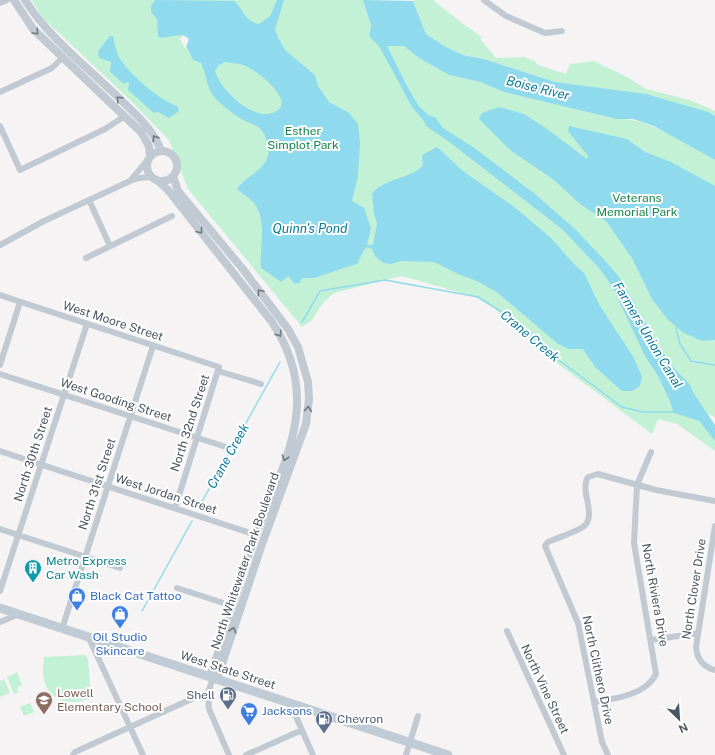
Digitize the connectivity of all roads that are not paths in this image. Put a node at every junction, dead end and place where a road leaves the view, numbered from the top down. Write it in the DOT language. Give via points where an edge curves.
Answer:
graph roads {
  1 [pos="7,0"];
  2 [pos="14,0"];
  3 [pos="25,0"];
  4 [pos="484,0"];
  5 [pos="0,3"];
  6 [pos="562,30"];
  7 [pos="62,58"];
  8 [pos="0,92"];
  9 [pos="125,116"];
  10 [pos="0,126"];
  11 [pos="161,151"];
  12 [pos="149,159"];
  13 [pos="173,176"];
  14 [pos="154,179"];
  15 [pos="130,181"];
  16 [pos="89,200"];
  17 [pos="172,216"];
  18 [pos="0,245"];
  19 [pos="110,246"];
  20 [pos="86,258"];
  21 [pos="0,295"];
  22 [pos="20,302"];
  23 [pos="87,324"];
  24 [pos="153,346"];
  25 [pos="0,365"];
  26 [pos="219,369"];
  27 [pos="0,374"];
  28 [pos="262,384"];
  29 [pos="64,395"];
  30 [pos="130,416"];
  31 [pos="197,438"];
  32 [pos="226,447"];
  33 [pos="0,451"];
  34 [pos="651,452"];
  35 [pos="41,464"];
  36 [pos="637,485"];
  37 [pos="108,486"];
  38 [pos="715,501"];
  39 [pos="175,508"];
  40 [pos="715,526"];
  41 [pos="0,530"];
  42 [pos="18,535"];
  43 [pos="256,535"];
  44 [pos="85,557"];
  45 [pos="120,568"];
  46 [pos="178,588"];
  47 [pos="0,591"];
  48 [pos="233,606"];
  49 [pos="0,608"];
  50 [pos="19,614"];
  51 [pos="0,622"];
  52 [pos="62,629"];
  53 [pos="507,631"];
  54 [pos="698,633"];
  55 [pos="89,638"];
  56 [pos="651,640"];
  57 [pos="715,670"];
  58 [pos="213,678"];
  59 [pos="196,697"];
  60 [pos="594,702"];
  61 [pos="290,703"];
  62 [pos="418,716"];
  63 [pos="130,727"];
  64 [pos="302,730"];
  65 [pos="409,742"];
  66 [pos="73,755"];
  67 [pos="143,755"];
  68 [pos="229,755"];
  69 [pos="246,755"];
  70 [pos="313,755"];
  71 [pos="406,755"];
  72 [pos="448,755"];
  73 [pos="564,755"];
  74 [pos="608,755"];
  1 -- 5 [label="street"];
  2 -- 7 [label="street, one-way" via="33,30"];
  11 -- 3 [label="street, one-way" via="138,116 39,21"];
  4 -- 6 [label="street" via="506,16 544,33"];
  7 -- 8 [label="street" via="52,68"];
  7 -- 9 [label="street"];
  9 -- 10 [label="street" via="105,129 20,170"];
  9 -- 12 [label="street" via="141,132 149,146"];
  11 -- 12 [label="street"];
  11 -- 13 [label="street" via="175,158 176,168"];
  12 -- 14 [label="street" via="147,170"];
  12 -- 15 [label="street"];
  13 -- 14 [label="street" via="165,180"];
  58 -- 13 [label="street, North Whitewater Park Boulevard, one-way" via="218,675 221,667 306,424 308,382 298,347 288,329 242,268 178,191"];
  14 -- 15 [label="street" via="140,178"];
  14 -- 43 [label="street, North Whitewater Park Boulevard, one-way" via="164,186 272,322 285,343 294,370 298,402 296,426"];
  15 -- 16 [label="street"];
  16 -- 18 [label="street"];
  16 -- 19 [label="street"];
  17 -- 19 [label="street"];
  19 -- 20 [label="street"];
  21 -- 22 [label="street, West Moore Street"];
  22 -- 23 [label="street, West Moore Street"];
  22 -- 25 [label="street"];
  23 -- 24 [label="street, West Moore Street"];
  23 -- 29 [label="street, North 30th Street"];
  24 -- 26 [label="street, West Moore Street"];
  24 -- 30 [label="street, North 31st Street"];
  26 -- 28 [label="street, West Moore Street"];
  26 -- 31 [label="street, North 32nd Street"];
  27 -- 29 [label="street, West Gooding Street"];
  29 -- 30 [label="street, West Gooding Street"];
  29 -- 35 [label="street, North 30th Street"];
  30 -- 31 [label="street, West Gooding Street"];
  30 -- 37 [label="street, North 31st Street"];
  31 -- 32 [label="street, West Gooding Street"];
  31 -- 39 [label="street, North 32nd Street"];
  33 -- 35 [label="street, West Jordan Street"];
  34 -- 36 [label="street, North Riviera Drive"];
  35 -- 37 [label="street, West Jordan Street"];
  35 -- 42 [label="street, North 30th Street"];
  36 -- 38 [label="street"];
  36 -- 56 [label="street, North Riviera Drive" via="634,543"];
  36 -- 60 [label="street, North Clithero Drive" via="598,474 588,477 584,487 589,513 587,521 582,527 548,542 545,546 578,623"];
  37 -- 39 [label="street, West Jordan Street"];
  37 -- 44 [label="street, North 31st Street"];
  39 -- 43 [label="street, West Jordan Street"];
  40 -- 54 [label="street, North Clover Drive"];
  41 -- 42 [label="street"];
  42 -- 44 [label="street"];
  42 -- 47 [label="street, North 30th Street"];
  43 -- 48 [label="street, North Whitewater Park Boulevard"];
  44 -- 45 [label="street"];
  44 -- 52 [label="street, North 31st Street"];
  46 -- 48 [label="street"];
  48 -- 58 [label="street, North Whitewater Park Boulevard" via="212,673"];
  49 -- 50 [label="main road, West State Street"];
  50 -- 51 [label="street"];
  50 -- 52 [label="main road, West State Street"];
  52 -- 55 [label="main road, West State Street"];
  53 -- 73 [label="street, North Vine Street"];
  54 -- 56 [label="street"];
  54 -- 57 [label="street, North Clover Drive" via="696,647 700,660 705,666"];
  55 -- 58 [label="main road, West State Street"];
  55 -- 63 [label="street"];
  56 -- 60 [label="street, North Riviera Drive" via="656,668 653,679 627,695"];
  58 -- 61 [label="main road, West State Street"];
  58 -- 68 [label="street" via="208,693 209,709"];
  59 -- 63 [label="street"];
  60 -- 74 [label="street, North Clithero Drive" via="602,742"];
  61 -- 64 [label="street"];
  61 -- 65 [label="main road, West State Street"];
  62 -- 65 [label="street"];
  63 -- 66 [label="street"];
  63 -- 67 [label="street"];
  64 -- 69 [label="street"];
  64 -- 70 [label="street"];
  65 -- 71 [label="street"];
  65 -- 72 [label="main road, West State Street"];
}
